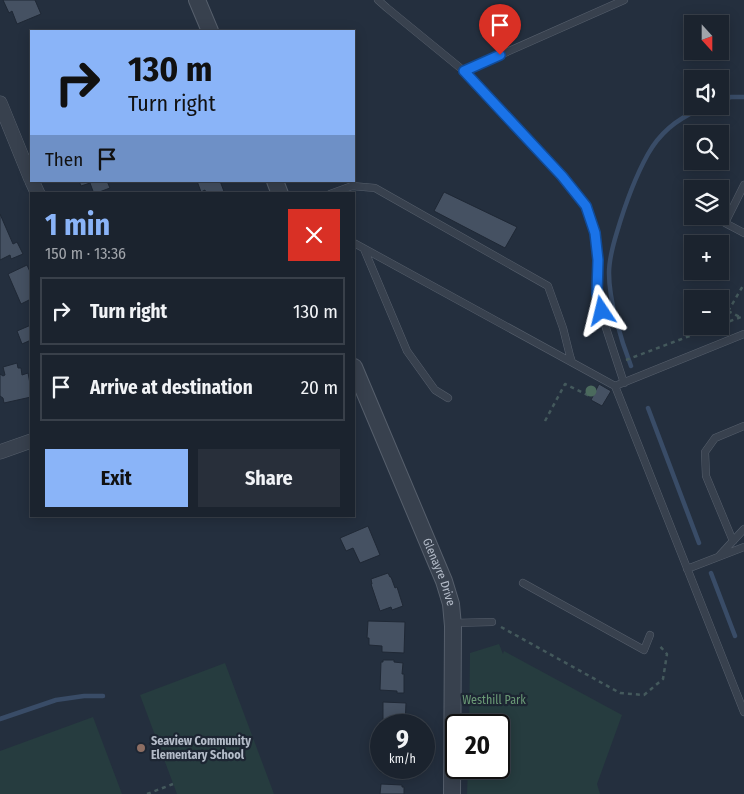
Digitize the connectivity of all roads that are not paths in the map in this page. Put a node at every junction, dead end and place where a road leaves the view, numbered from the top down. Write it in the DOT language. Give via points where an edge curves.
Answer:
graph roads {
  1 [pos="197,0"];
  2 [pos="378,0"];
  3 [pos="624,0"];
  4 [pos="210,30"];
  5 [pos="464,71"];
  6 [pos="0,103"];
  7 [pos="30,175"];
  8 [pos="744,185"];
  9 [pos="336,192"];
  10 [pos="744,233"];
  11 [pos="355,244"];
  12 [pos="364,248"];
  13 [pos="744,334"];
  14 [pos="573,362"];
  15 [pos="355,368"];
  16 [pos="624,383"];
  17 [pos="615,386"];
  18 [pos="448,398"];
  19 [pos="744,426"];
  20 [pos="30,441"];
  21 [pos="2,449"];
  22 [pos="744,529"];
  23 [pos="733,541"];
  24 [pos="744,547"];
  25 [pos="718,557"];
  26 [pos="687,569"];
  27 [pos="523,583"];
  28 [pos="492,622"];
  29 [pos="453,623"];
  30 [pos="650,635"];
  31 [pos="744,712"];
  32 [pos="452,794"];
  1 -- 4 [label="street"];
  2 -- 5 [label="lane"];
  3 -- 5 [label="lane"];
  5 -- 16 [label="lane" via="586,206 595,233 597,294"];
  6 -- 7 [label="street"];
  8 -- 10 [label="lane" via="725,223"];
  9 -- 14 [label="lane" via="352,186 375,188 548,286"];
  11 -- 12 [label="lane"];
  12 -- 14 [label="lane"];
  12 -- 18 [label="lane" via="407,351 434,390"];
  13 -- 16 [label="lane"];
  14 -- 17 [label="lane"];
  15 -- 29 [label="street, Glenayre Drive" via="444,581"];
  16 -- 17 [label="lane"];
  17 -- 26 [label="lane"];
  19 -- 23 [label="lane" via="715,438 705,452 706,476"];
  20 -- 21 [label="street"];
  22 -- 23 [label="lane"];
  23 -- 25 [label="lane"];
  24 -- 25 [label="lane"];
  25 -- 26 [label="lane"];
  26 -- 31 [label="lane"];
  27 -- 30 [label="lane" via="644,650"];
  28 -- 29 [label="lane"];
  29 -- 32 [label="street, Glenayre Drive"];
}
